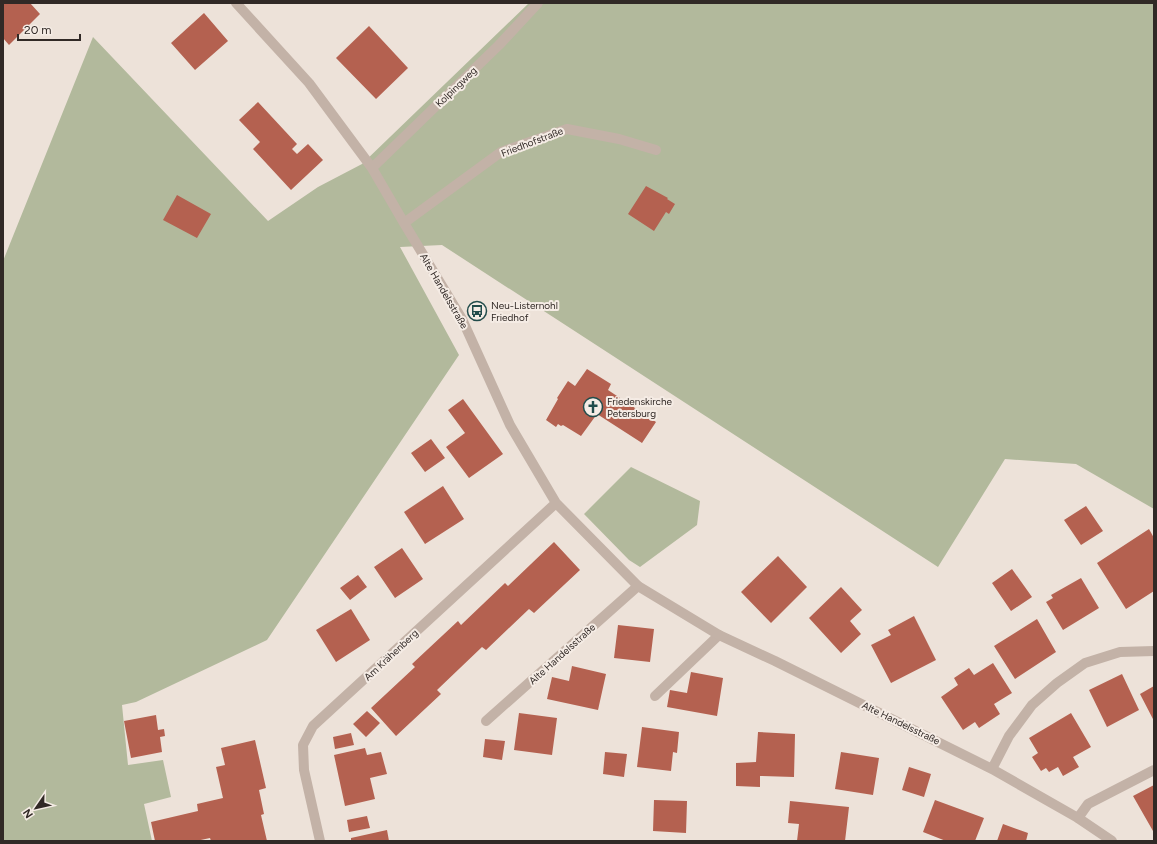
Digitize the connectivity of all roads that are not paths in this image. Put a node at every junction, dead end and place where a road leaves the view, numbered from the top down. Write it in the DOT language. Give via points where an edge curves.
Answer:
graph roads {
  1 [pos="236,3"];
  2 [pos="538,3"];
  3 [pos="656,150"];
  4 [pos="372,168"];
  5 [pos="404,224"];
  6 [pos="556,503"];
  7 [pos="638,586"];
  8 [pos="720,636"];
  9 [pos="1154,651"];
  10 [pos="655,696"];
  11 [pos="486,721"];
  12 [pos="992,769"];
  13 [pos="1154,770"];
  14 [pos="1078,818"];
  15 [pos="320,841"];
  16 [pos="1112,841"];
  1 -- 4 [label="street, Alte Handelsstraße" via="309,83"];
  2 -- 4 [label="street, Kolpingweg" via="499,45"];
  3 -- 5 [label="street, Friedhofstraße" via="567,128 501,152"];
  4 -- 5 [label="street, Alte Handelsstraße"];
  5 -- 6 [label="street, Alte Handelsstraße" via="462,319 510,425"];
  6 -- 7 [label="street, Alte Handelsstraße"];
  6 -- 15 [label="street, Am Krähenberg" via="313,726 303,745 304,770"];
  7 -- 8 [label="street, Alte Handelsstraße"];
  7 -- 11 [label="street, Alte Handelsstraße"];
  8 -- 10 [label="street"];
  8 -- 12 [label="street, Alte Handelsstraße" via="782,664"];
  9 -- 12 [label="street" via="1120,652 1085,663 1057,682 1032,705 1009,736"];
  12 -- 14 [label="street, Alte Handelsstraße"];
  13 -- 14 [label="street" via="1088,804"];
  14 -- 16 [label="street, Alte Handelsstraße"];
}
